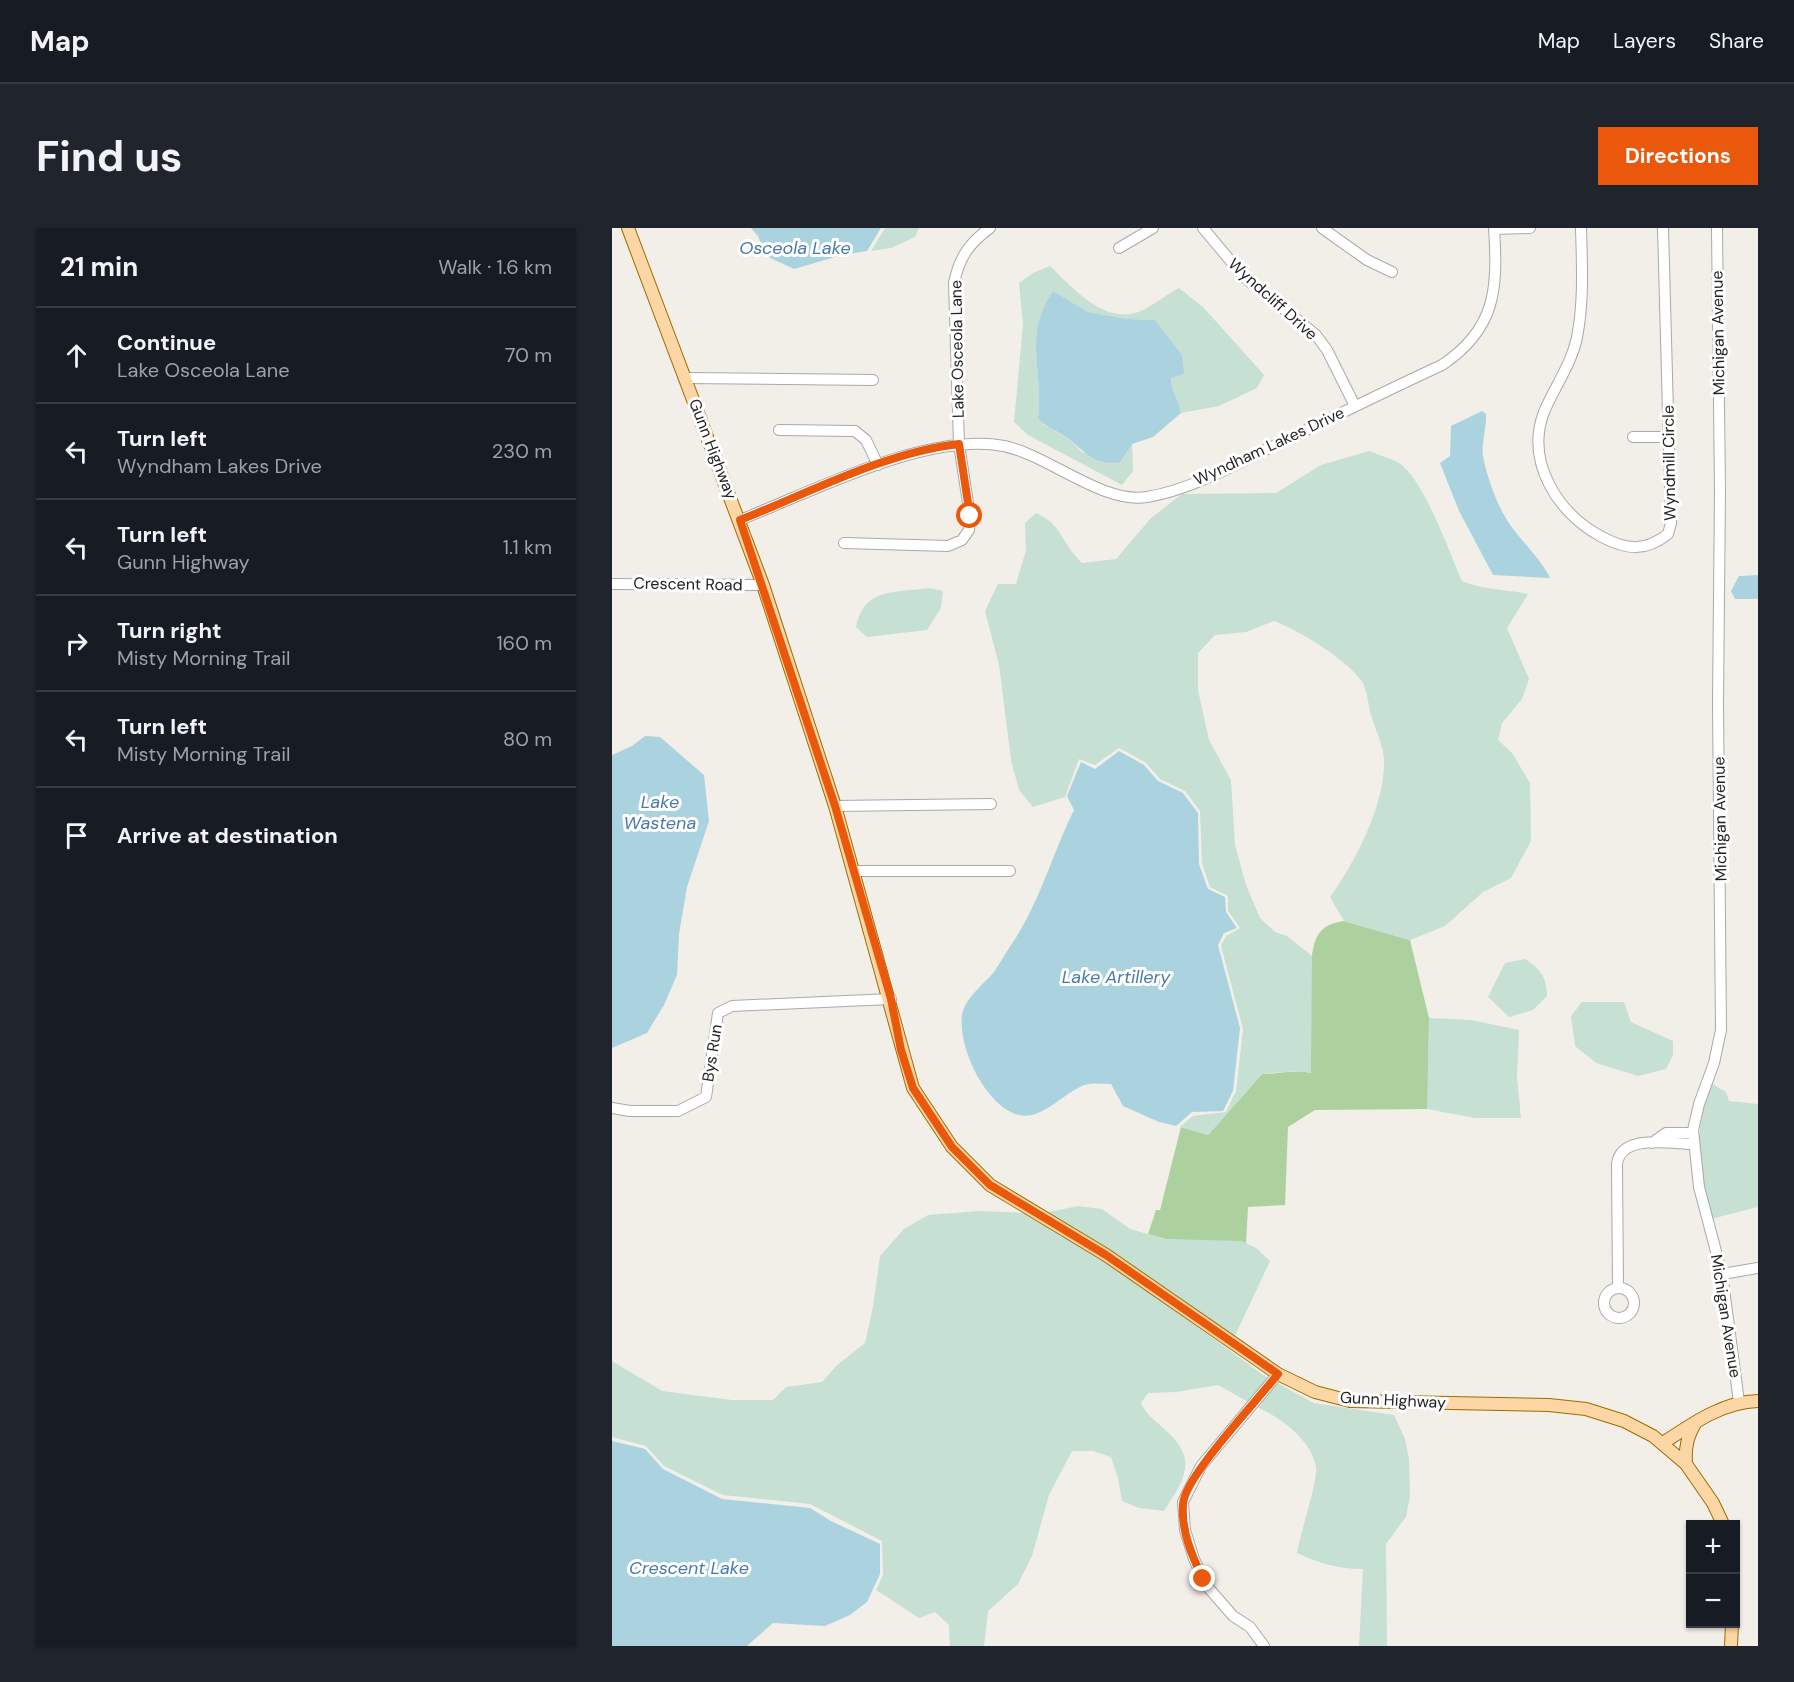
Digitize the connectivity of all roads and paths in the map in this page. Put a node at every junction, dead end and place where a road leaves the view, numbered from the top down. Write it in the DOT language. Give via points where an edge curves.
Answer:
graph roads {
  1 [pos="628,228"];
  2 [pos="990,228"];
  3 [pos="1153,228"];
  4 [pos="1203,228"];
  5 [pos="1322,228"];
  6 [pos="1494,228"];
  7 [pos="1530,228"];
  8 [pos="1581,228"];
  9 [pos="1663,228"];
  10 [pos="1717,228"];
  11 [pos="1119,248"];
  12 [pos="1392,272"];
  13 [pos="685,378"];
  14 [pos="873,380"];
  15 [pos="1355,406"];
  16 [pos="779,430"];
  17 [pos="1670,436"];
  18 [pos="1633,437"];
  19 [pos="959,444"];
  20 [pos="878,465"];
  21 [pos="740,520"];
  22 [pos="844,543"];
  23 [pos="612,584"];
  24 [pos="763,585"];
  25 [pos="992,804"];
  26 [pos="835,806"];
  27 [pos="853,871"];
  28 [pos="1010,871"];
  29 [pos="891,999"];
  30 [pos="612,1108"];
  31 [pos="1693,1139"];
  32 [pos="1758,1268"];
  33 [pos="1722,1274"];
  34 [pos="1618,1288"];
  35 [pos="1278,1374"];
  36 [pos="1758,1401"];
  37 [pos="1739,1402"];
  38 [pos="1696,1421"];
  39 [pos="1663,1443"];
  40 [pos="1686,1464"];
  41 [pos="1721,1520"];
  42 [pos="1732,1628"];
  43 [pos="1264,1646"];
  44 [pos="1731,1646"];
  1 -- 13 [label="main road, Gunn Highway"];
  2 -- 19 [label="street, Lake Osceola Lane" via="965,251 954,284"];
  3 -- 11 [label="street"];
  4 -- 15 [label="street, Wyndcliff Drive" via="1245,277 1316,335"];
  5 -- 12 [label="street" via="1367,260"];
  6 -- 7 [label="street"];
  6 -- 15 [label="street, Wyndham Lakes Drive" via="1497,266 1491,307 1471,341 1442,365"];
  8 -- 17 [label="street, Wyndmill Circle" via="1577,339 1543,415 1538,448 1544,472 1570,516 1618,545 1648,548 1668,534 1671,523"];
  9 -- 17 [label="street, Wyndmill Circle"];
  10 -- 31 [label="street, Michigan Avenue" via="1721,1019 1714,1063 1699,1104"];
  13 -- 14 [label="street"];
  13 -- 21 [label="main road, Gunn Highway"];
  15 -- 19 [label="street, Wyndham Lakes Drive" via="1209,477 1135,498 1100,489 1035,455 1005,446"];
  16 -- 20 [label="street" via="855,431 866,440"];
  17 -- 18 [label="street"];
  19 -- 20 [label="street, Wyndham Lakes Drive" via="930,447"];
  19 -- 22 [label="street, Lake Osceola Lane" via="970,516 969,530 962,540 948,546"];
  20 -- 21 [label="street, Wyndham Lakes Drive"];
  21 -- 24 [label="main road, Gunn Highway"];
  23 -- 24 [label="street, Crescent Road"];
  24 -- 26 [label="main road, Gunn Highway"];
  25 -- 26 [label="street"];
  26 -- 27 [label="main road, Gunn Highway"];
  27 -- 28 [label="street"];
  27 -- 29 [label="main road, Gunn Highway"];
  29 -- 30 [label="street, Bys Run" via="732,1006 718,1013 705,1097 678,1111"];
  29 -- 35 [label="main road, Gunn Highway" via="913,1088 952,1147 990,1185 1106,1255"];
  31 -- 33 [label="street, Michigan Avenue" via="1699,1187"];
  31 -- 34 [label="street" via="1630,1144 1618,1157"];
  32 -- 33 [label="street"];
  33 -- 37 [label="street, Michigan Avenue"];
  35 -- 39 [label="main road, Gunn Highway" via="1316,1392 1350,1401 1549,1404 1586,1409 1624,1421"];
  35 -- 43 [label="street" via="1201,1466 1183,1502 1185,1530 1206,1585"];
  36 -- 37 [label="main road"];
  37 -- 38 [label="main road"];
  38 -- 39 [label="main road"];
  38 -- 40 [label="main road" via="1688,1436"];
  39 -- 40 [label="main road, Gunn Highway"];
  40 -- 41 [label="main road, Gunn Highway"];
  42 -- 44 [label="main road"];
}
